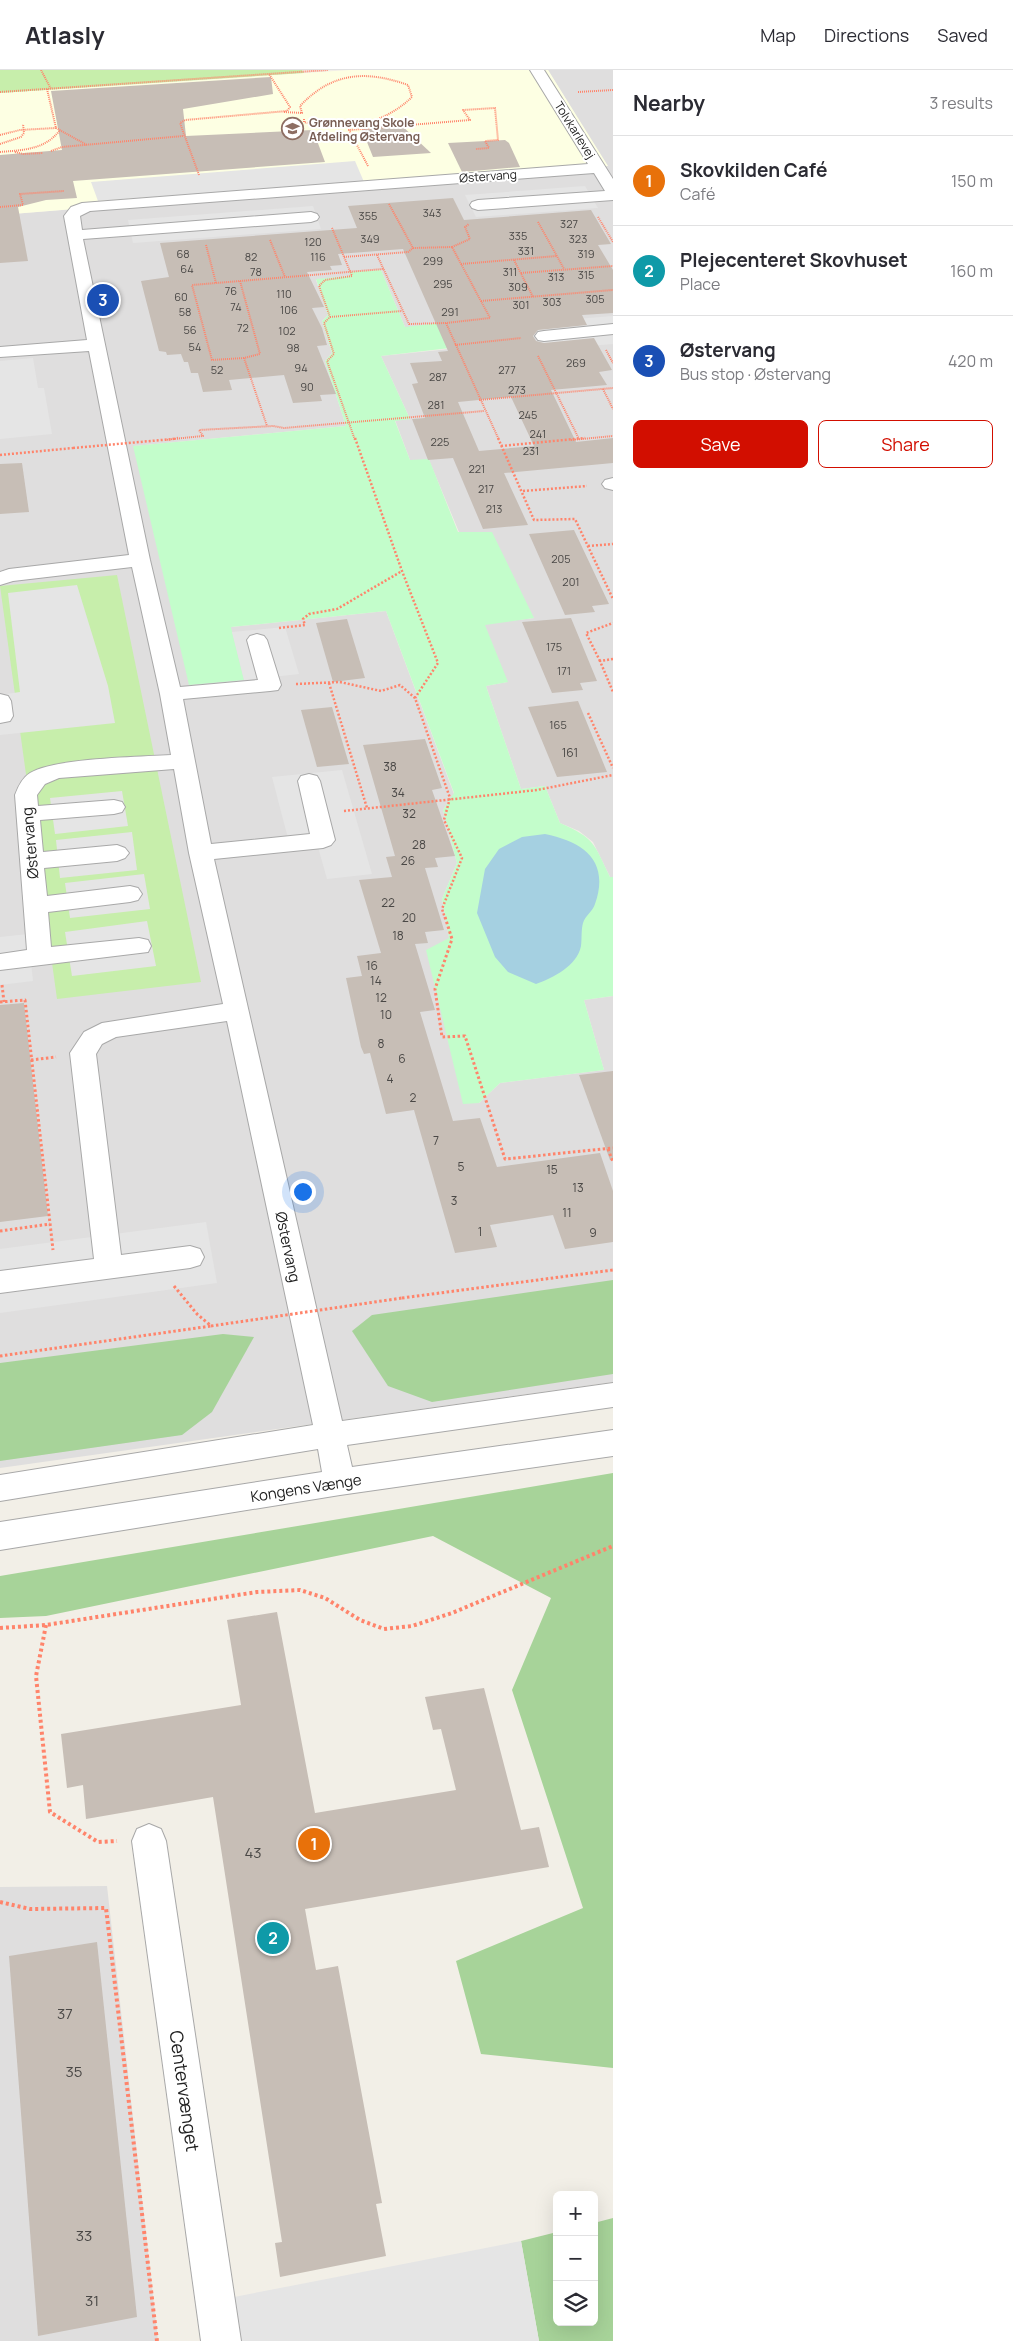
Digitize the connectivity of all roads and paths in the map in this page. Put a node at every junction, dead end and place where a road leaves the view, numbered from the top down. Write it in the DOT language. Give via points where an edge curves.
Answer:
graph roads {
  1 [pos="41,70"];
  2 [pos="328,70"];
  3 [pos="537,70"];
  4 [pos="293,71"];
  5 [pos="269,74"];
  6 [pos="51,88"];
  7 [pos="47,89"];
  8 [pos="613,90"];
  9 [pos="0,92"];
  10 [pos="552,94"];
  11 [pos="284,112"];
  12 [pos="304,120"];
  13 [pos="24,124"];
  14 [pos="56,128"];
  15 [pos="24,130"];
  16 [pos="60,130"];
  17 [pos="0,135"];
  18 [pos="183,136"];
  19 [pos="0,144"];
  20 [pos="87,145"];
  21 [pos="476,150"];
  22 [pos="12,151"];
  23 [pos="51,151"];
  24 [pos="0,152"];
  25 [pos="42,153"];
  26 [pos="365,161"];
  27 [pos="598,168"];
  28 [pos="199,175"];
  29 [pos="379,184"];
  30 [pos="69,191"];
  31 [pos="613,193"];
  32 [pos="526,202"];
  33 [pos="0,207"];
  34 [pos="476,213"];
  35 [pos="311,217"];
  36 [pos="262,221"];
  37 [pos="330,224"];
  38 [pos="200,226"];
  39 [pos="74,235"];
  40 [pos="452,247"];
  41 [pos="413,248"];
  42 [pos="377,255"];
  43 [pos="556,256"];
  44 [pos="344,257"];
  45 [pos="514,260"];
  46 [pos="461,264"];
  47 [pos="613,266"];
  48 [pos="384,269"];
  49 [pos="564,270"];
  50 [pos="350,272"];
  51 [pos="521,273"];
  52 [pos="286,277"];
  53 [pos="240,281"];
  54 [pos="216,283"];
  55 [pos="613,290"];
  56 [pos="533,296"];
  57 [pos="481,301"];
  58 [pos="402,311"];
  59 [pos="330,317"];
  60 [pos="446,323"];
  61 [pos="613,329"];
  62 [pos="536,337"];
  63 [pos="455,344"];
  64 [pos="97,345"];
  65 [pos="0,352"];
  66 [pos="244,358"];
  67 [pos="613,388"];
  68 [pos="603,389"];
  69 [pos="556,394"];
  70 [pos="479,400"];
  71 [pos="613,409"];
  72 [pos="484,411"];
  73 [pos="348,423"];
  74 [pos="267,426"];
  75 [pos="613,436"];
  76 [pos="579,439"];
  77 [pos="501,446"];
  78 [pos="0,454"];
  79 [pos="612,484"];
  80 [pos="522,491"];
  81 [pos="613,544"];
  82 [pos="588,546"];
  83 [pos="140,560"];
  84 [pos="402,570"];
  85 [pos="0,579"];
  86 [pos="609,590"];
  87 [pos="613,590"];
  88 [pos="613,599"];
  89 [pos="613,623"];
  90 [pos="257,640"];
  91 [pos="613,660"];
  92 [pos="600,661"];
  93 [pos="329,682"];
  94 [pos="270,685"];
  95 [pos="613,692"];
  96 [pos="172,694"];
  97 [pos="415,698"];
  98 [pos="0,702"];
  99 [pos="588,713"];
  100 [pos="0,716"];
  101 [pos="182,761"];
  102 [pos="613,768"];
  103 [pos="613,775"];
  104 [pos="310,781"];
  105 [pos="450,798"];
  106 [pos="114,807"];
  107 [pos="367,808"];
  108 [pos="28,814"];
  109 [pos="317,814"];
  110 [pos="117,853"];
  111 [pos="201,853"];
  112 [pos="32,861"];
  113 [pos="130,894"];
  114 [pos="36,905"];
  115 [pos="139,946"];
  116 [pos="40,957"];
  117 [pos="0,962"];
  118 [pos="0,1002"];
  119 [pos="237,1011"];
  120 [pos="62,1057"];
  121 [pos="32,1060"];
  122 [pos="608,1148"];
  123 [pos="613,1148"];
  124 [pos="613,1162"];
  125 [pos="50,1224"];
  126 [pos="0,1231"];
  127 [pos="190,1257"];
  128 [pos="161,1261"];
  129 [pos="109,1268"];
  130 [pos="613,1270"];
  131 [pos="56,1275"];
  132 [pos="0,1282"];
  133 [pos="211,1326"];
  134 [pos="0,1356"];
  135 [pos="613,1394"];
  136 [pos="329,1435"];
  137 [pos="613,1443"];
  138 [pos="340,1482"];
  139 [pos="0,1488"];
  140 [pos="0,1536"];
  141 [pos="613,1546"];
  142 [pos="46,1625"];
  143 [pos="0,1628"];
  144 [pos="150,1841"];
  145 [pos="0,1902"];
  146 [pos="157,2341"];
  147 [pos="221,2341"];
  1 -- 6 [label="path"];
  2 -- 4 [label="path"];
  3 -- 10 [label="street, Tolvkarlevej"];
  4 -- 5 [label="path"];
  5 -- 6 [label="path"];
  5 -- 11 [label="path" via="290,107"];
  6 -- 7 [label="path"];
  7 -- 9 [label="path"];
  7 -- 14 [label="path"];
  8 -- 10 [label="path"];
  10 -- 27 [label="street, Tolvkarlevej"];
  11 -- 12 [label="path" via="302,113 300,106 328,83 354,76 403,83 408,85 412,97 365,124 328,128 308,124"];
  11 -- 18 [label="path" via="182,121"];
  13 -- 15 [label="path"];
  14 -- 15 [label="path"];
  14 -- 16 [label="path"];
  15 -- 17 [label="path"];
  15 -- 19 [label="path" via="21,137"];
  16 -- 20 [label="path"];
  16 -- 22 [label="path" via="54,140 44,146"];
  18 -- 20 [label="path"];
  18 -- 28 [label="path"];
  20 -- 23 [label="path" via="53,148"];
  21 -- 26 [label="path" via="489,148 484,141 498,140 495,131 499,121 495,108 464,110 470,120 349,130"];
  22 -- 24 [label="path"];
  22 -- 25 [label="path"];
  27 -- 29 [label="street, Østervang"];
  27 -- 31 [label="street, Tolvkarlevej"];
  29 -- 39 [label="street, Østervang" via="88,206 72,216"];
  29 -- 41 [label="path"];
  30 -- 33 [label="path" via="20,194 23,205"];
  31 -- 32 [label="street, Tolvkarlevej"];
  32 -- 34 [label="street, Tolvkarlevej"];
  32 -- 43 [label="path"];
  34 -- 40 [label="path" via="465,227 470,239"];
  35 -- 36 [label="street"];
  36 -- 38 [label="street"];
  36 -- 52 [label="path"];
  37 -- 44 [label="path"];
  38 -- 39 [label="street"];
  38 -- 54 [label="path"];
  39 -- 64 [label="street, Østervang"];
  40 -- 41 [label="path"];
  40 -- 46 [label="path"];
  41 -- 42 [label="path" via="408,252"];
  42 -- 44 [label="path"];
  42 -- 48 [label="path"];
  43 -- 45 [label="path"];
  43 -- 49 [label="path"];
  44 -- 50 [label="path"];
  45 -- 46 [label="path"];
  45 -- 51 [label="path"];
  46 -- 57 [label="path"];
  47 -- 49 [label="path"];
  48 -- 50 [label="path"];
  48 -- 58 [label="path"];
  49 -- 51 [label="path"];
  50 -- 52 [label="path"];
  50 -- 59 [label="path" via="352,276 325,280 319,286"];
  51 -- 56 [label="path"];
  52 -- 53 [label="path"];
  53 -- 54 [label="path"];
  53 -- 66 [label="path" via="260,354"];
  54 -- 66 [label="path" via="192,285 212,360"];
  55 -- 56 [label="path"];
  56 -- 57 [label="path"];
  57 -- 60 [label="path" via="490,318"];
  58 -- 59 [label="path"];
  58 -- 60 [label="path" via="409,324"];
  59 -- 73 [label="path" via="324,323 334,354 327,361"];
  60 -- 63 [label="path"];
  61 -- 62 [label="street"];
  62 -- 63 [label="path"];
  62 -- 69 [label="path"];
  63 -- 70 [label="path"];
  64 -- 65 [label="street"];
  64 -- 83 [label="street, Østervang"];
  66 -- 74 [label="path"];
  67 -- 68 [label="path"];
  68 -- 69 [label="path"];
  68 -- 71 [label="path"];
  69 -- 70 [label="path"];
  69 -- 76 [label="path"];
  70 -- 72 [label="path"];
  72 -- 73 [label="path"];
  72 -- 77 [label="path"];
  73 -- 74 [label="path" via="284,428"];
  73 -- 84 [label="path"];
  74 -- 78 [label="path, bridge" via="199,430 203,436 173,440"];
  75 -- 76 [label="path"];
  76 -- 77 [label="path"];
  77 -- 80 [label="path"];
  79 -- 80 [label="path"];
  80 -- 82 [label="path" via="534,520 575,519"];
  81 -- 82 [label="path"];
  82 -- 86 [label="path"];
  83 -- 85 [label="street" via="9,575"];
  83 -- 96 [label="street, Østervang"];
  84 -- 90 [label="path" via="337,609 309,614 303,619 305,625 258,631"];
  84 -- 97 [label="path" via="438,663"];
  86 -- 87 [label="path"];
  86 -- 88 [label="path"];
  89 -- 92 [label="path" via="586,633"];
  90 -- 94 [label="street"];
  91 -- 92 [label="path"];
  92 -- 95 [label="path"];
  93 -- 94 [label="path"];
  93 -- 97 [label="path" via="381,691 400,685"];
  93 -- 107 [label="path"];
  94 -- 96 [label="street"];
  96 -- 101 [label="street, Østervang"];
  97 -- 105 [label="path"];
  98 -- 100 [label="street"];
  99 -- 102 [label="path"];
  101 -- 108 [label="street, Østervang" via="57,771 39,777 30,784 26,796"];
  101 -- 111 [label="street, Østervang"];
  103 -- 105 [label="path" via="537,790"];
  104 -- 109 [label="street"];
  105 -- 107 [label="path"];
  105 -- 122 [label="path" via="444,820 462,858 442,909 452,939 435,989 442,1037 465,1036 505,1159"];
  106 -- 108 [label="street"];
  107 -- 109 [label="path"];
  108 -- 112 [label="street, Østervang"];
  109 -- 111 [label="street" via="323,840"];
  110 -- 112 [label="street"];
  111 -- 119 [label="street, Østervang"];
  112 -- 114 [label="street, Østervang"];
  113 -- 114 [label="street"];
  114 -- 116 [label="street, Østervang"];
  115 -- 116 [label="street"];
  116 -- 117 [label="street"];
  118 -- 121 [label="path" via="25,1000"];
  119 -- 129 [label="street" via="111,1028 93,1038 83,1053"];
  119 -- 136 [label="street, Østervang"];
  120 -- 121 [label="path"];
  121 -- 125 [label="path"];
  122 -- 123 [label="path"];
  122 -- 124 [label="path"];
  125 -- 126 [label="path"];
  125 -- 131 [label="path"];
  127 -- 128 [label="street"];
  128 -- 129 [label="street"];
  128 -- 133 [label="path" via="175,1289"];
  129 -- 131 [label="street"];
  130 -- 133 [label="path, bridge"];
  131 -- 132 [label="street"];
  133 -- 134 [label="path"];
  135 -- 136 [label="street"];
  136 -- 138 [label="street, Østervang"];
  136 -- 139 [label="street"];
  137 -- 138 [label="street, Kongens Vænge"];
  138 -- 140 [label="street, Kongens Vænge"];
  141 -- 142 [label="path" via="452,1612 412,1626 384,1630 360,1620 325,1598 300,1590 257,1592"];
  142 -- 143 [label="path"];
  142 -- 144 [label="path" via="36,1676 50,1812 98,1842"];
  144 -- 147 [label="street, Centervænget"];
  145 -- 146 [label="path" via="30,1909 106,1908"];
}
